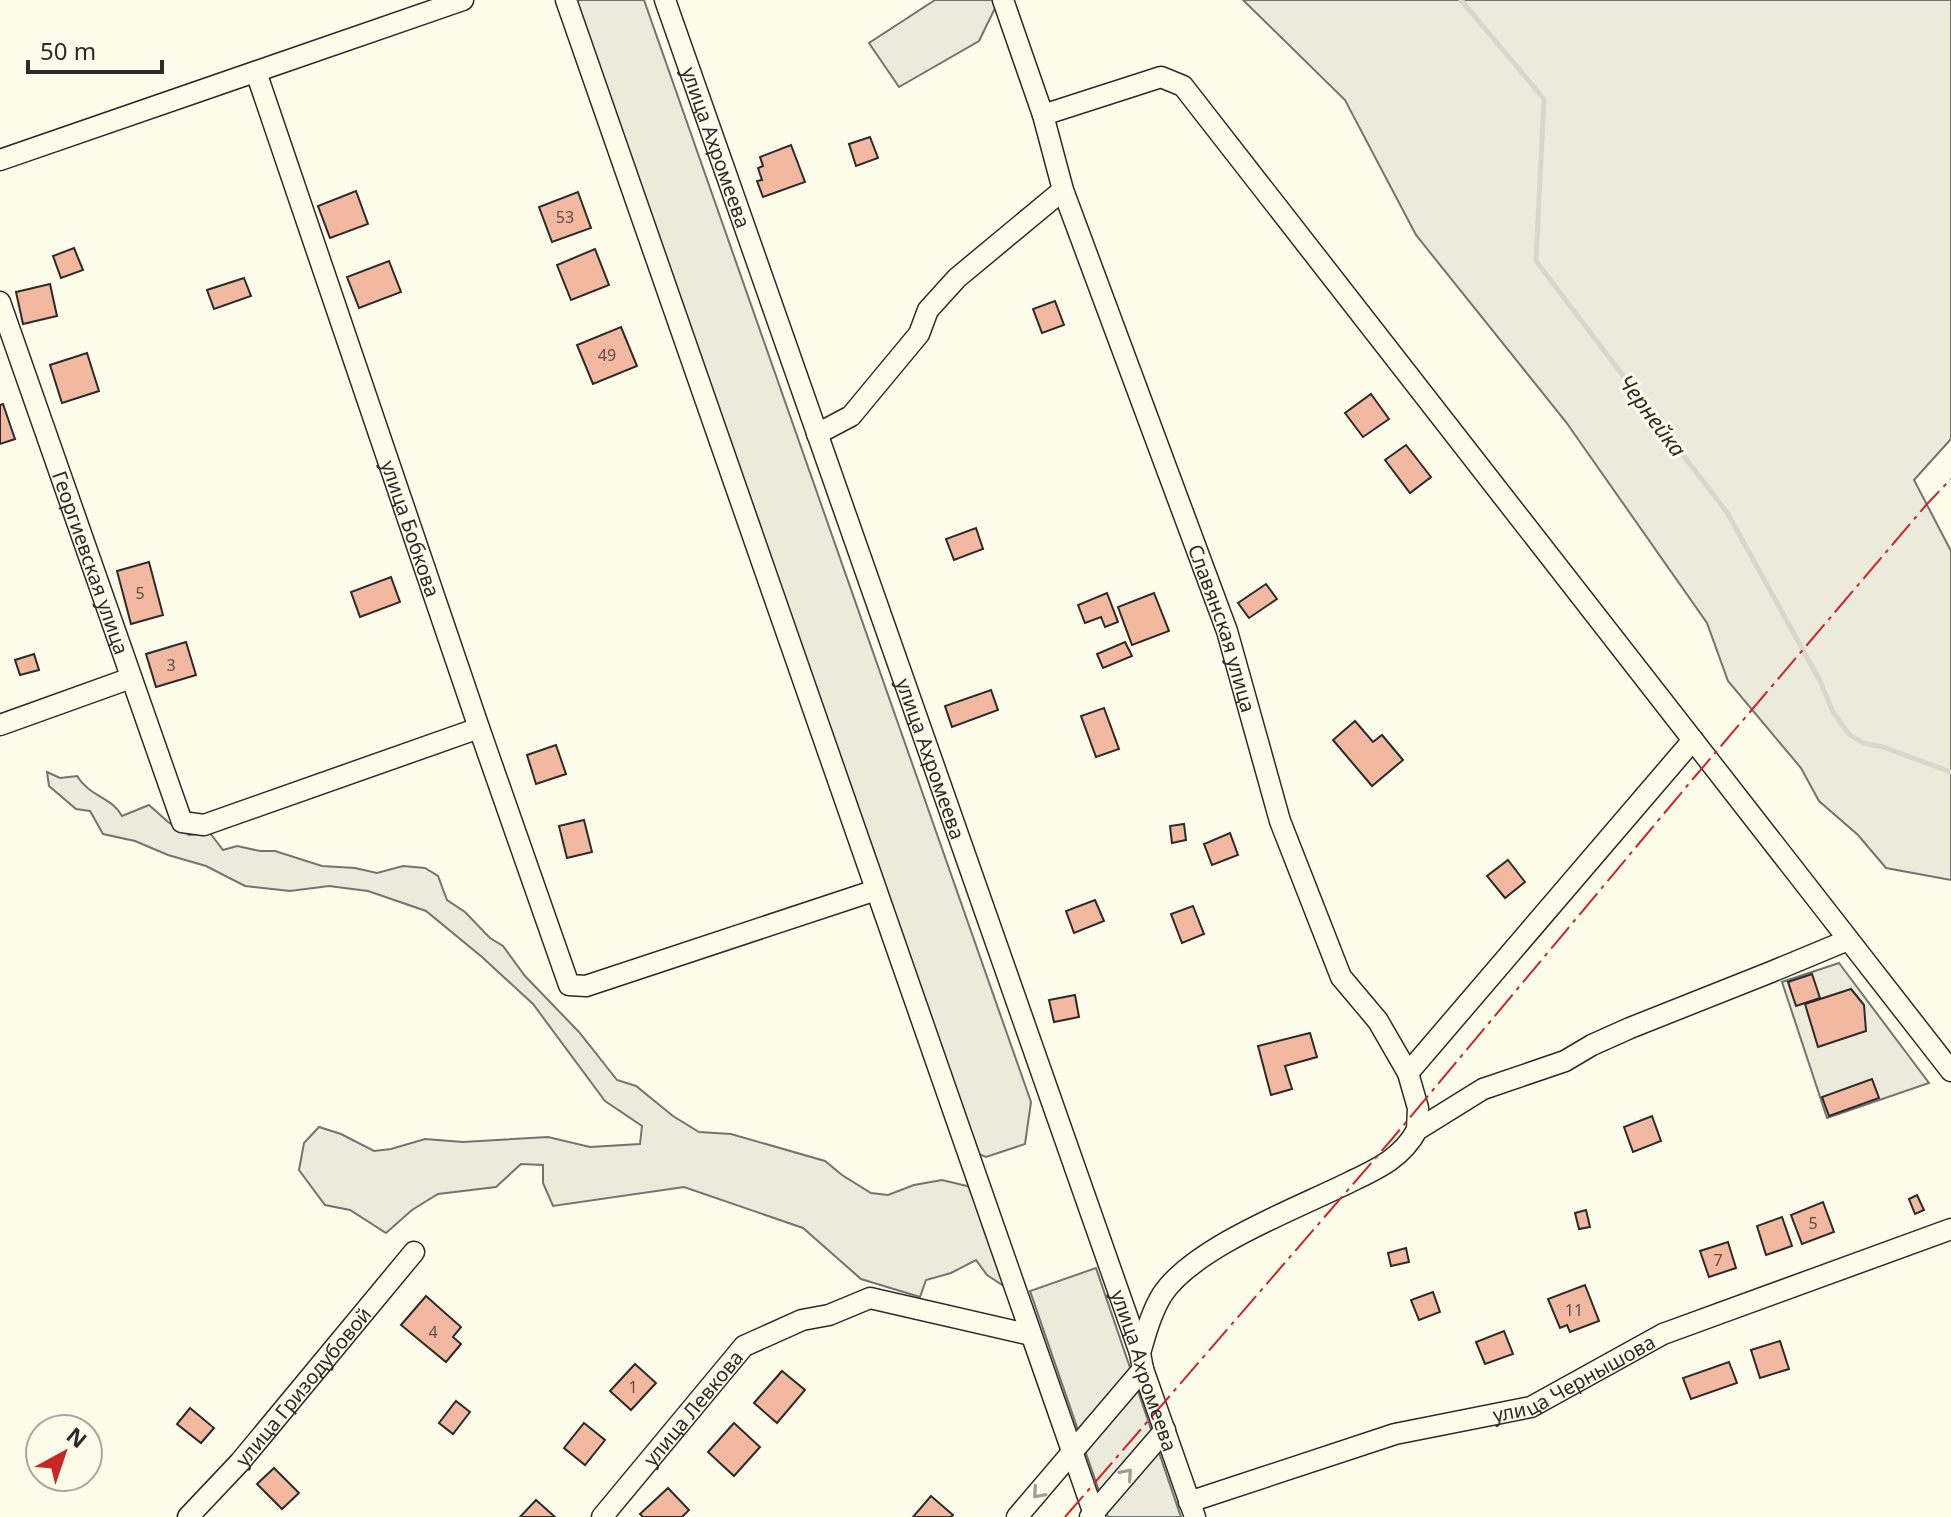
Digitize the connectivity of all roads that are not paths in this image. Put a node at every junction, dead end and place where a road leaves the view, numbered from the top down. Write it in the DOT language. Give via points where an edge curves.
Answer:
graph roads {
  1 [pos="463,0"];
  2 [pos="566,0"];
  3 [pos="665,0"];
  4 [pos="1003,0"];
  5 [pos="256,72"];
  6 [pos="1043,115"];
  7 [pos="0,160"];
  8 [pos="1063,190"];
  9 [pos="0,302"];
  10 [pos="817,434"];
  11 [pos="131,678"];
  12 [pos="0,725"];
  13 [pos="479,728"];
  14 [pos="1693,740"];
  15 [pos="876,890"];
  16 [pos="1848,940"];
  17 [pos="1951,1071"];
  18 [pos="1408,1073"];
  19 [pos="1417,1130"];
  20 [pos="1951,1229"];
  21 [pos="414,1252"];
  22 [pos="1031,1335"];
  23 [pos="1142,1361"];
  24 [pos="1165,1430"];
  25 [pos="1072,1452"];
  26 [pos="1192,1509"];
  27 [pos="1093,1516"];
  28 [pos="188,1517"];
  29 [pos="602,1517"];
  30 [pos="1017,1517"];
  1 -- 5 [label="street"];
  2 -- 15 [label="street"];
  3 -- 10 [label="street, улица Ахромеева"];
  4 -- 6 [label="street, Славянская улица"];
  5 -- 7 [label="street"];
  5 -- 13 [label="street, улица Бобкова"];
  6 -- 8 [label="street, Славянская улица"];
  6 -- 14 [label="street" via="1161,77 1183,86"];
  8 -- 10 [label="street" via="957,278 851,416"];
  8 -- 18 [label="street, Славянская улица" via="1227,631 1280,821 1341,977 1378,1021"];
  9 -- 11 [label="street, Георгиевская улица"];
  10 -- 23 [label="street, улица Ахромеева"];
  11 -- 12 [label="street"];
  11 -- 13 [label="street, Георгиевская улица" via="182,822 204,825"];
  13 -- 15 [label="street, улица Бобкова" via="569,985 586,986"];
  14 -- 16 [label="street"];
  14 -- 18 [label="street"];
  15 -- 22 [label="street"];
  16 -- 17 [label="street"];
  16 -- 19 [label="street" via="1630,1028 1565,1061 1483,1089"];
  18 -- 19 [label="street, Славянская улица" via="1418,1108"];
  19 -- 23 [label="street" via="1390,1162 1194,1263 1164,1293 1150,1319"];
  20 -- 26 [label="street, улица Чернышова" via="1663,1334 1531,1407 1395,1434"];
  21 -- 28 [label="street, улица Гризодубовой"];
  22 -- 25 [label="street"];
  22 -- 29 [label="street, улица Левкова" via="870,1298 802,1320 744,1346"];
  23 -- 24 [label="street, улица Ахромеева"];
  23 -- 25 [label="street"];
  24 -- 26 [label="street, улица Ахромеева"];
  27 -- 24 [label="street, one-way"];
  25 -- 27 [label="street"];
  25 -- 30 [label="street, one-way"];
}
